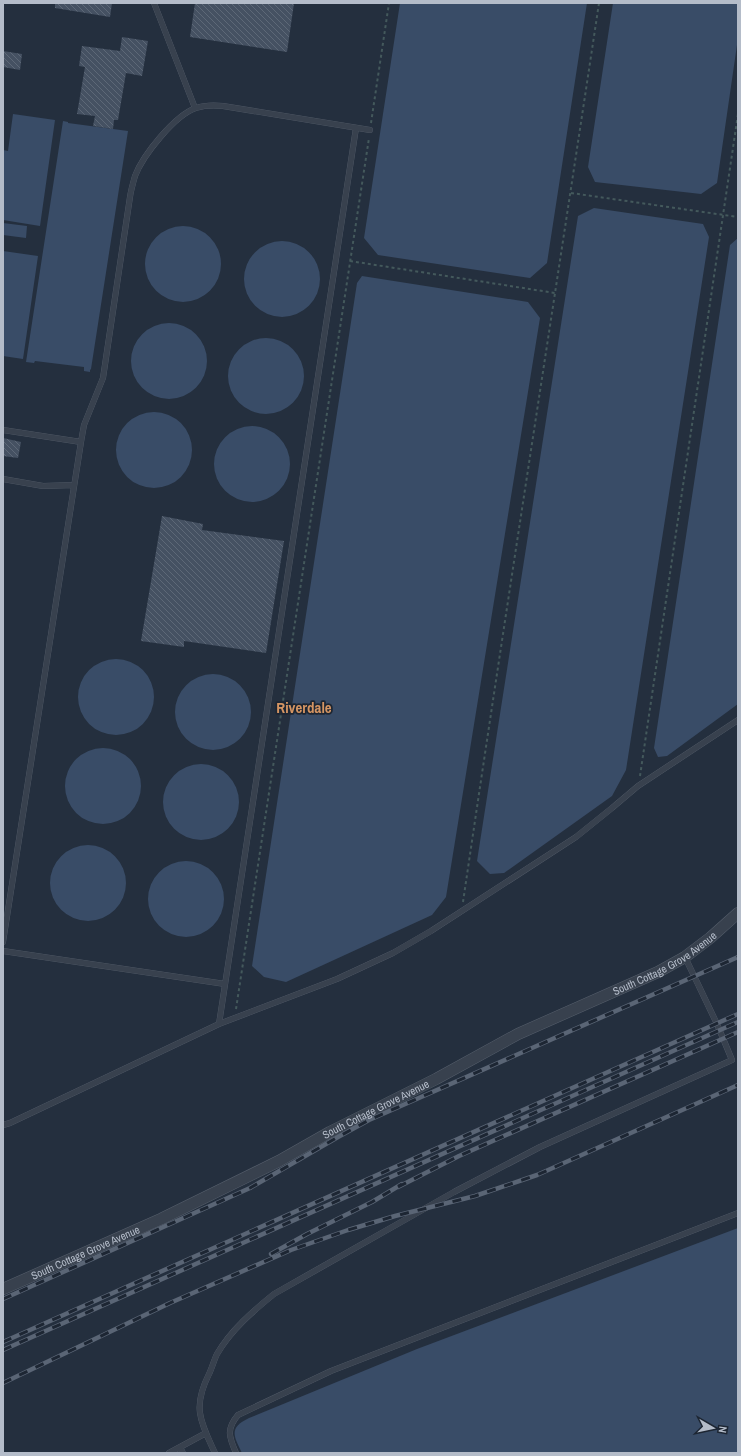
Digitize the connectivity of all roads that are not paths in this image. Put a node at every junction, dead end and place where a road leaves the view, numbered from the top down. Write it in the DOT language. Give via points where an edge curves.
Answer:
graph roads {
  1 [pos="154,3"];
  2 [pos="195,108"];
  3 [pos="356,128"];
  4 [pos="370,130"];
  5 [pos="3,430"];
  6 [pos="81,442"];
  7 [pos="3,480"];
  8 [pos="74,485"];
  9 [pos="738,720"];
  10 [pos="738,913"];
  11 [pos="3,942"];
  12 [pos="3,950"];
  13 [pos="685,957"];
  14 [pos="225,984"];
  15 [pos="219,1024"];
  16 [pos="3,1125"];
  17 [pos="738,1213"];
  18 [pos="3,1289"];
  19 [pos="206,1432"];
  20 [pos="180,1447"];
  21 [pos="169,1453"];
  22 [pos="182,1453"];
  23 [pos="215,1453"];
  24 [pos="236,1453"];
  1 -- 2 [label="lane"];
  2 -- 3 [label="lane" via="208,105 223,106"];
  2 -- 6 [label="lane" via="174,121 148,153 135,175 102,378 84,425"];
  3 -- 4 [label="lane"];
  3 -- 14 [label="lane"];
  5 -- 6 [label="lane"];
  6 -- 8 [label="lane"];
  7 -- 8 [label="lane" via="43,486"];
  8 -- 11 [label="lane"];
  9 -- 15 [label="lane" via="638,786 576,837 394,953 337,979"];
  10 -- 13 [label="street, South Cottage Grove Avenue"];
  12 -- 14 [label="lane"];
  13 -- 18 [label="street, South Cottage Grove Avenue" via="658,972 518,1034 279,1161 161,1219"];
  13 -- 19 [label="lane" via="732,1060 540,1147 454,1192 274,1294 255,1309 218,1354 201,1396 200,1411"];
  14 -- 15 [label="lane"];
  15 -- 16 [label="lane"];
  17 -- 24 [label="lane" via="331,1371 238,1415 231,1423 229,1432"];
  19 -- 20 [label="lane"];
  19 -- 23 [label="lane"];
  20 -- 21 [label="lane"];
  20 -- 22 [label="lane"];
}
